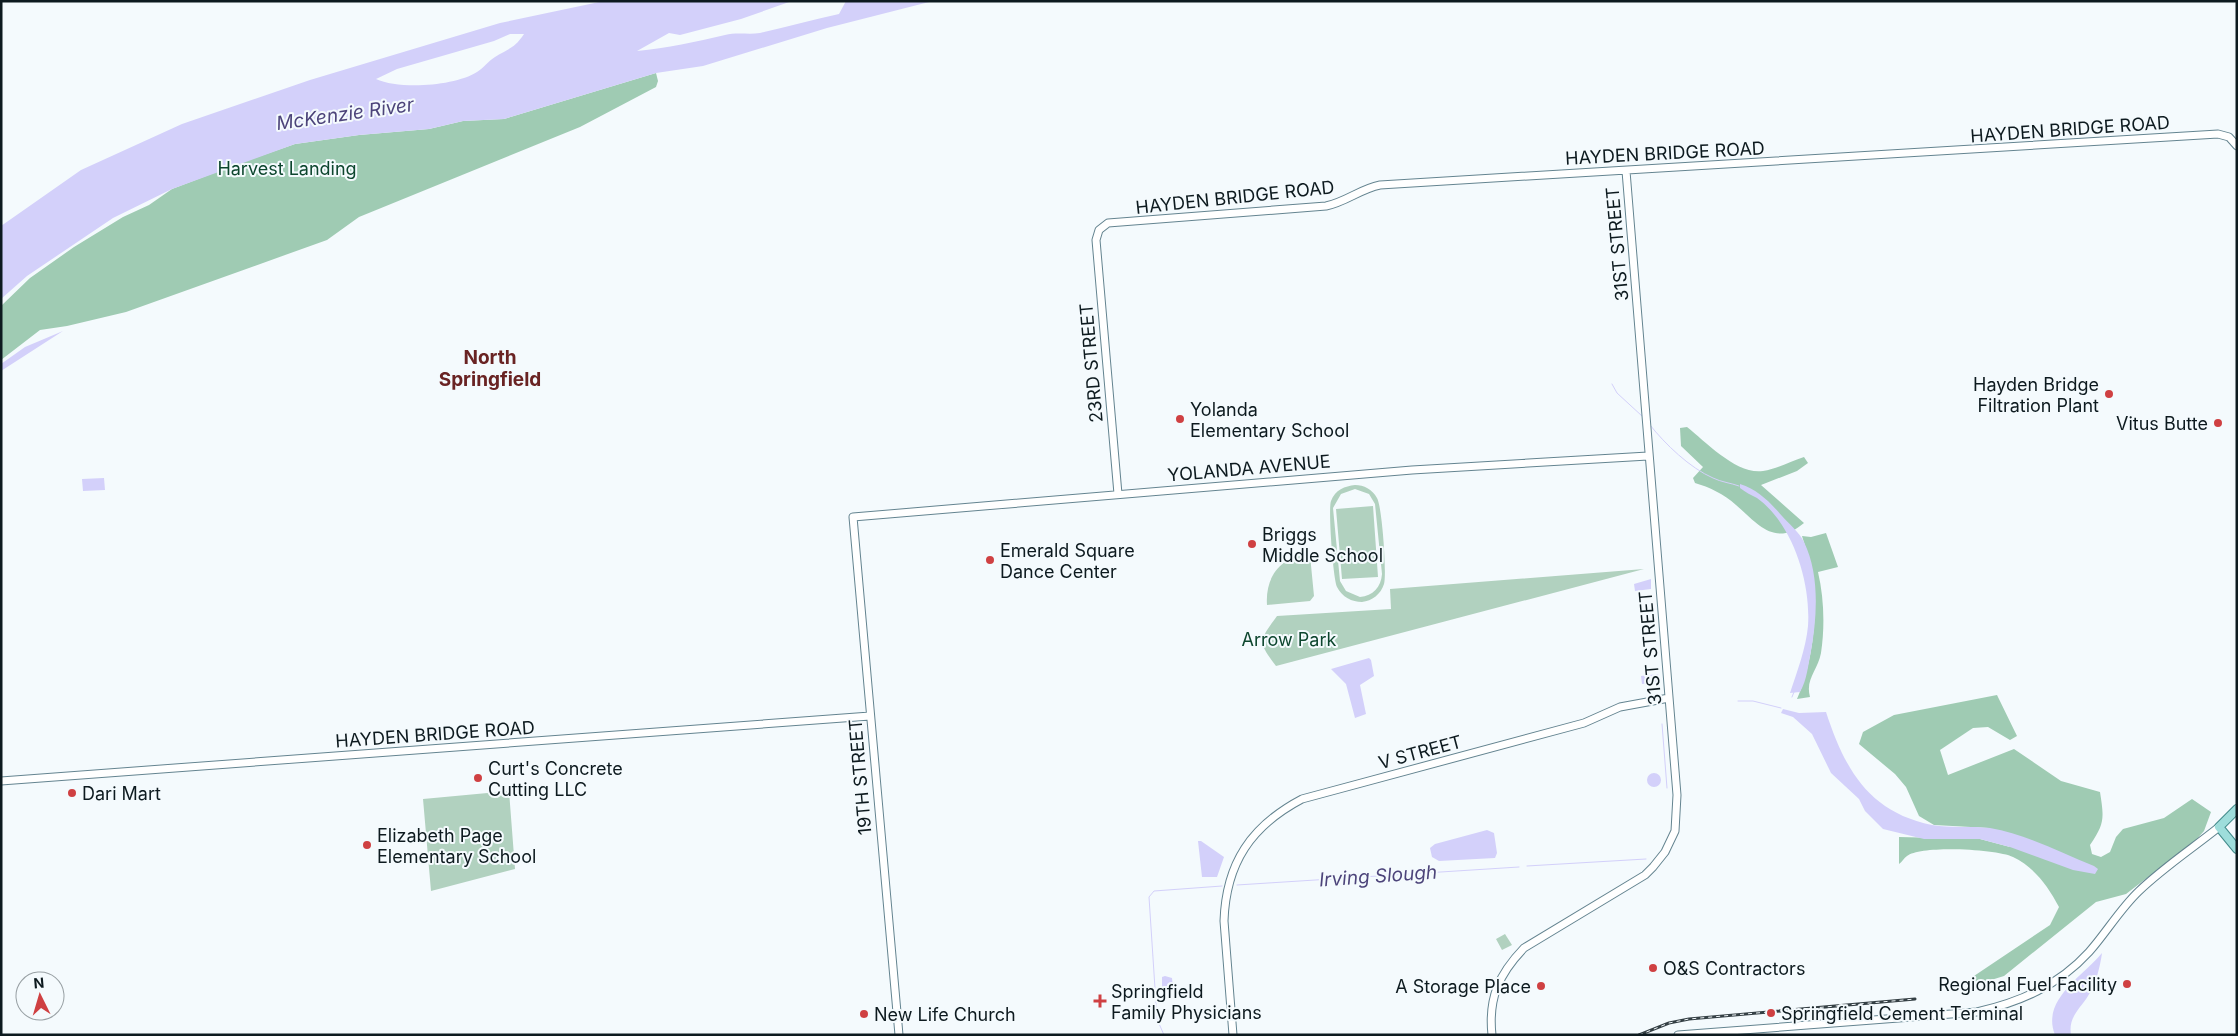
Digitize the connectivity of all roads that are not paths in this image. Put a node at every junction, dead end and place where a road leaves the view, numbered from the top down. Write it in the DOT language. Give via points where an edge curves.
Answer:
graph roads {
  1 [pos="2237,146"];
  2 [pos="1626,171"];
  3 [pos="1099,230"];
  4 [pos="1648,456"];
  5 [pos="1118,494"];
  6 [pos="853,517"];
  7 [pos="1669,698"];
  8 [pos="870,716"];
  9 [pos="1,781"];
  10 [pos="2237,809"];
  11 [pos="2220,827"];
  12 [pos="2237,849"];
  13 [pos="1227,897"];
  14 [pos="898,1035"];
  15 [pos="1234,1035"];
  16 [pos="1238,1035"];
  17 [pos="1492,1035"];
  18 [pos="1678,1035"];
  1 -- 2 [label="street, HAYDEN BRIDGE ROAD" via="2218,134"];
  2 -- 3 [label="street, HAYDEN BRIDGE ROAD" via="1380,185 1362,190 1346,201 1326,206 1108,223"];
  2 -- 4 [label="street, 31ST STREET"];
  3 -- 5 [label="street, 23RD STREET" via="1097,249"];
  4 -- 5 [label="street, YOLANDA AVENUE" via="1412,470"];
  4 -- 7 [label="street, 31ST STREET"];
  5 -- 6 [label="street, YOLANDA AVENUE"];
  6 -- 8 [label="street, 19TH STREET"];
  7 -- 13 [label="street, V STREET" via="1620,707 1584,723 1302,799 1271,818 1248,842 1232,875"];
  7 -- 17 [label="street, 31ST STREET" via="1678,813 1675,832 1665,852 1645,875 1524,948 1508,964 1494,997"];
  8 -- 9 [label="street, HAYDEN BRIDGE ROAD"];
  8 -- 14 [label="street, 19TH STREET"];
  10 -- 11 [label="main road"];
  11 -- 12 [label="main road"];
  11 -- 18 [label="street" via="2138,891 2072,969 2053,983 2009,1005 1977,1012"];
  13 -- 15 [label="street, V STREET" via="1224,921"];
  13 -- 16 [label="street, V STREET"];
}
